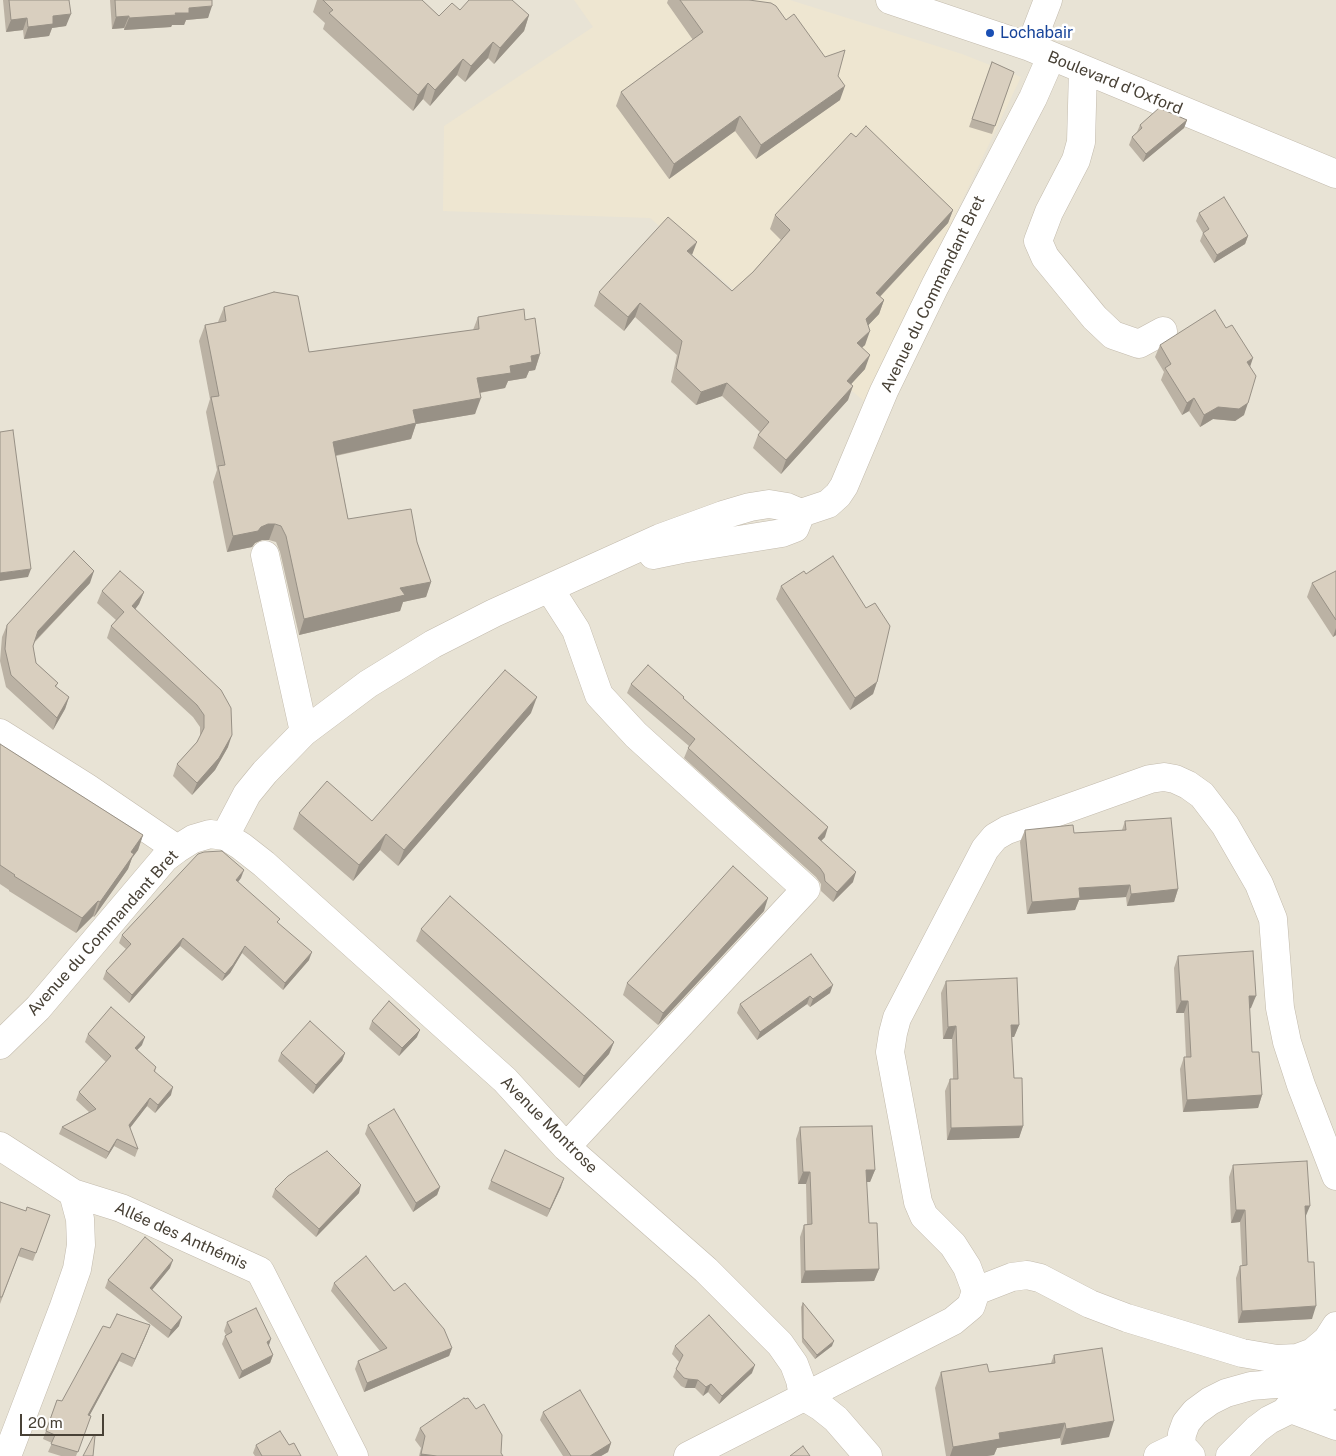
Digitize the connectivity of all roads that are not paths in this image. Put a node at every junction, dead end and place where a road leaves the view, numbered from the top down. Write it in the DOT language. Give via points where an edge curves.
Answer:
graph roads {
  1 [pos="890,0"];
  2 [pos="1048,0"];
  3 [pos="1040,52"];
  4 [pos="1083,70"];
  5 [pos="1336,174"];
  6 [pos="1163,331"];
  7 [pos="265,555"];
  8 [pos="549,588"];
  9 [pos="304,732"];
  10 [pos="0,733"];
  11 [pos="225,836"];
  12 [pos="177,848"];
  13 [pos="0,1045"];
  14 [pos="0,1146"];
  15 [pos="566,1147"];
  16 [pos="1336,1176"];
  17 [pos="73,1194"];
  18 [pos="976,1291"];
  19 [pos="1336,1326"];
  20 [pos="1336,1365"];
  21 [pos="1234,1390"];
  22 [pos="1336,1393"];
  23 [pos="803,1396"];
  24 [pos="1292,1410"];
  25 [pos="1336,1426"];
  26 [pos="1176,1452"];
  27 [pos="7,1456"];
  28 [pos="354,1456"];
  29 [pos="688,1456"];
  30 [pos="868,1456"];
  31 [pos="1230,1456"];
  1 -- 3 [label="street, Boulevard d'Oxford"];
  2 -- 3 [label="street, Avenue du Commandant Bret"];
  3 -- 4 [label="street, Boulevard d'Oxford"];
  3 -- 8 [label="street, Avenue du Commandant Bret" via="1034,98 970,217 884,391 838,495 828,504 801,513 794,528 782,533 682,548 596,567"];
  4 -- 5 [label="street, Boulevard d'Oxford"];
  4 -- 6 [label="street" via="1081,142 1076,160 1038,240 1045,257 1094,318 1113,335 1139,344"];
  7 -- 9 [label="street"];
  8 -- 9 [label="street, Avenue du Commandant Bret" via="433,644 368,684"];
  8 -- 15 [label="street" via="576,630 599,695 636,735 806,889"];
  9 -- 11 [label="street, Avenue du Commandant Bret" via="247,794"];
  10 -- 12 [label="street"];
  11 -- 12 [label="street, Avenue du Commandant Bret" via="210,834"];
  11 -- 15 [label="street, Avenue Montrose" via="264,864 498,1073"];
  12 -- 13 [label="street, Avenue du Commandant Bret" via="165,858 38,1008"];
  14 -- 17 [label="street, Allée des Anthémis"];
  15 -- 23 [label="street, Avenue Montrose" via="706,1270 780,1344 794,1364"];
  16 -- 18 [label="street" via="1287,1042 1280,1008 1273,919 1259,884 1225,826 1202,795 1175,779 1150,779 995,837 985,849 898,1018 890,1052 918,1202 924,1216 953,1245 967,1267"];
  17 -- 27 [label="street" via="80,1219 81,1245 77,1269"];
  17 -- 28 [label="street, Allée des Anthémis" via="121,1208 260,1271"];
  18 -- 19 [label="street" via="1012,1276 1027,1275 1127,1318 1242,1353 1277,1358 1297,1358 1312,1352 1327,1340"];
  18 -- 23 [label="street" via="971,1306 953,1321"];
  20 -- 21 [label="street" via="1299,1382"];
  21 -- 24 [label="street"];
  21 -- 26 [label="street" via="1195,1412 1186,1423"];
  22 -- 24 [label="street"];
  23 -- 29 [label="street"];
  23 -- 30 [label="street" via="836,1419"];
  24 -- 25 [label="street"];
  24 -- 31 [label="street" via="1257,1428"];
}
